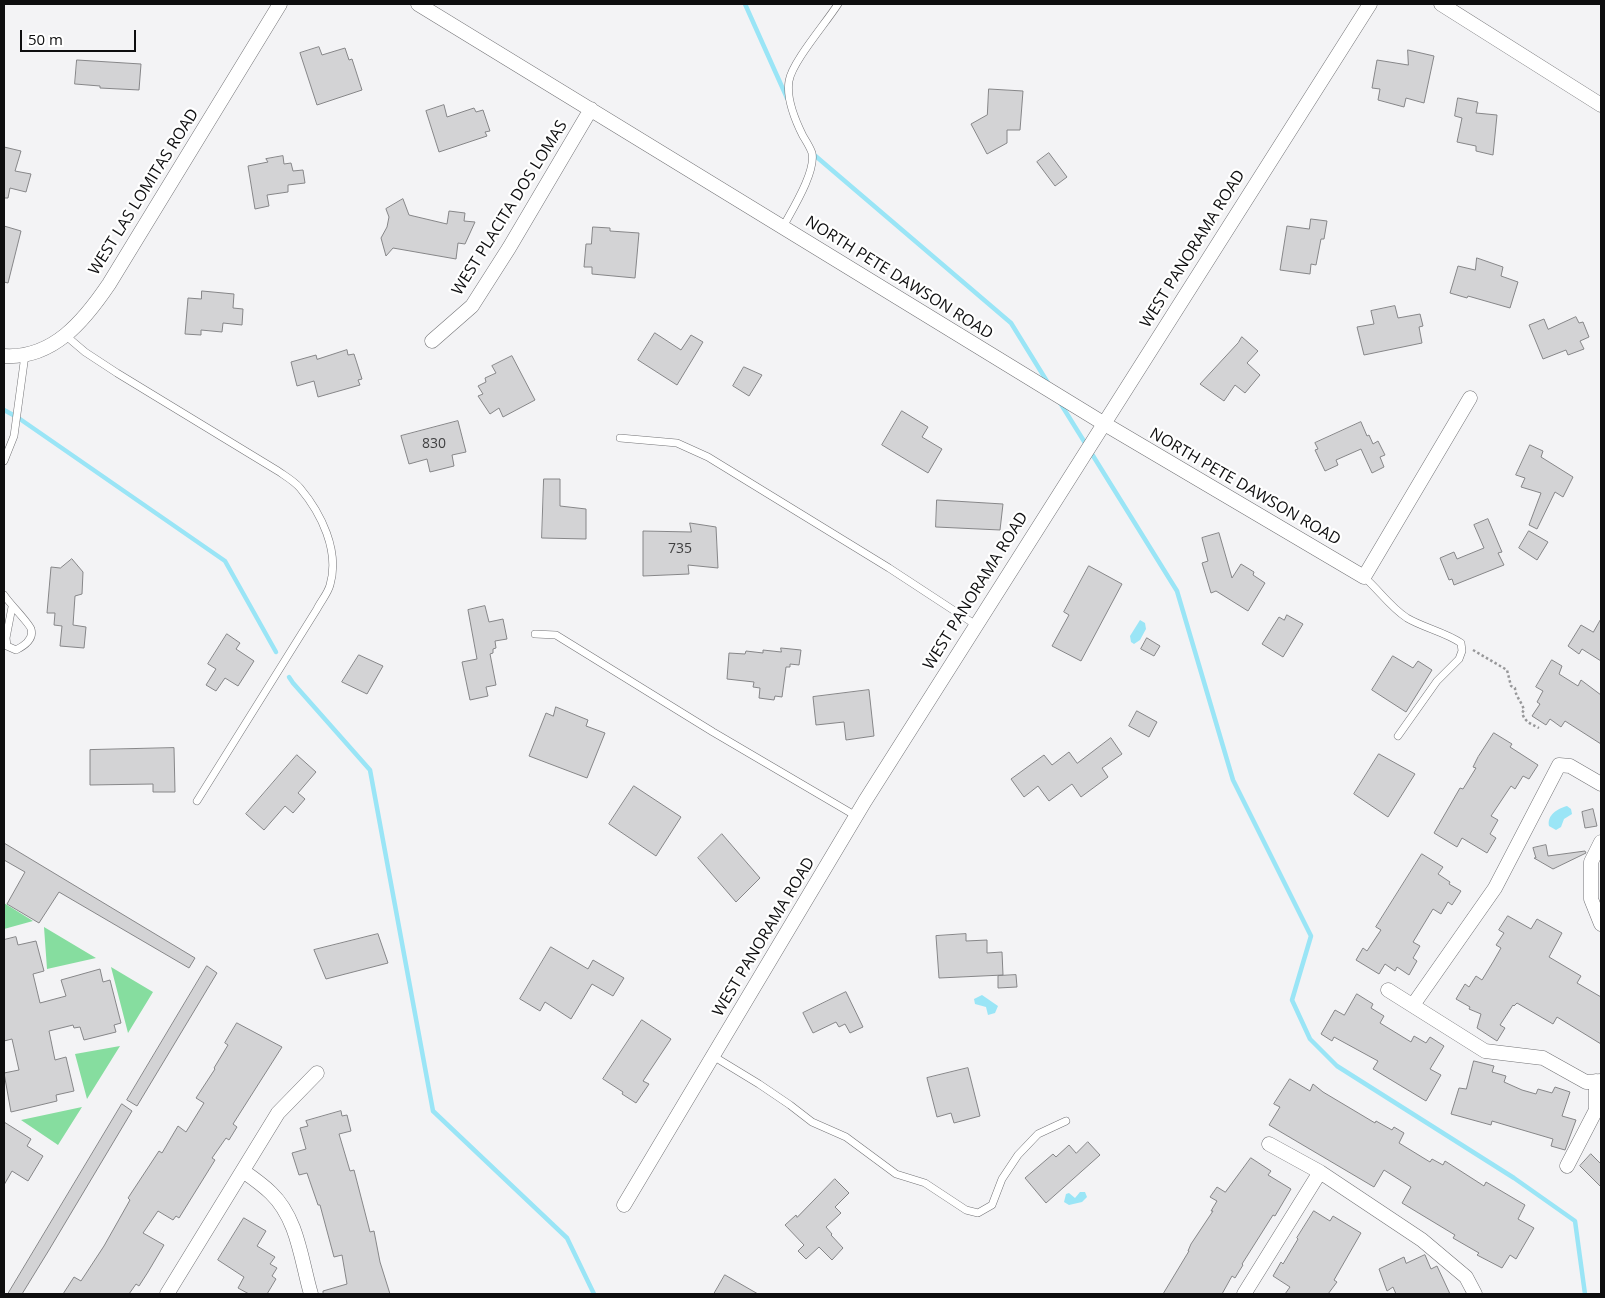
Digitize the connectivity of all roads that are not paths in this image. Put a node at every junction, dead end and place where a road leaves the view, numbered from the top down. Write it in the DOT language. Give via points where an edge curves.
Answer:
graph roads {
  1 [pos="280,4"];
  2 [pos="418,4"];
  3 [pos="838,4"];
  4 [pos="1370,4"];
  5 [pos="1441,4"];
  6 [pos="1601,105"];
  7 [pos="591,109"];
  8 [pos="784,227"];
  9 [pos="65,335"];
  10 [pos="432,341"];
  11 [pos="24,355"];
  12 [pos="4,356"];
  13 [pos="1470,398"];
  14 [pos="1103,423"];
  15 [pos="620,438"];
  16 [pos="4,461"];
  17 [pos="1364,577"];
  18 [pos="4,595"];
  19 [pos="12,607"];
  20 [pos="976,625"];
  21 [pos="535,634"];
  22 [pos="1398,736"];
  23 [pos="1601,784"];
  24 [pos="196,801"];
  25 [pos="856,816"];
  26 [pos="1601,842"];
  27 [pos="1601,924"];
  28 [pos="1388,990"];
  29 [pos="1413,1005"];
  30 [pos="713,1056"];
  31 [pos="317,1073"];
  32 [pos="1599,1081"];
  33 [pos="1066,1121"];
  34 [pos="1269,1144"];
  35 [pos="1567,1166"];
  36 [pos="243,1172"];
  37 [pos="1320,1172"];
  38 [pos="624,1205"];
  39 [pos="167,1294"];
  40 [pos="311,1294"];
  41 [pos="1244,1294"];
  42 [pos="1475,1294"];
  1 -- 9 [label="street, WEST LAS LOMITAS ROAD" via="90,312"];
  2 -- 7 [label="street, NORTH PETE DAWSON ROAD"];
  3 -- 8 [label="lane" via="789,80 788,98 812,152 812,162 806,183"];
  4 -- 14 [label="street, WEST PANORAMA ROAD"];
  5 -- 6 [label="street"];
  7 -- 8 [label="street, NORTH PETE DAWSON ROAD"];
  7 -- 10 [label="street, WEST PLACITA DOS LOMAS" via="472,306"];
  8 -- 14 [label="street, NORTH PETE DAWSON ROAD"];
  9 -- 11 [label="street, WEST LAS LOMITAS ROAD" via="48,347"];
  9 -- 24 [label="lane" via="117,374 299,486 317,512 332,545 330,585"];
  11 -- 12 [label="street, WEST LAS LOMITAS ROAD"];
  11 -- 16 [label="lane" via="14,436"];
  13 -- 17 [label="street"];
  14 -- 17 [label="street, NORTH PETE DAWSON ROAD"];
  14 -- 20 [label="street, WEST PANORAMA ROAD"];
  15 -- 20 [label="lane" via="677,443 708,457"];
  17 -- 22 [label="lane" via="1402,614 1461,643 1459,659 1437,681"];
  18 -- 19 [label="lane"];
  19 -- 19 [label="lane" via="31,628 32,636 16,650 7,646 6,638"];
  20 -- 25 [label="street, WEST PANORAMA ROAD"];
  21 -- 25 [label="lane" via="556,635"];
  23 -- 29 [label="street" via="1570,766 1559,765 1495,888"];
  25 -- 30 [label="street, WEST PANORAMA ROAD"];
  26 -- 27 [label="street" via="1591,862 1591,899"];
  28 -- 29 [label="street"];
  29 -- 32 [label="street" via="1485,1051 1543,1058 1586,1082"];
  30 -- 33 [label="lane" via="760,1084 812,1122 846,1137 896,1174 925,1183 966,1210 978,1213 992,1205 1002,1180 1018,1155 1038,1134"];
  30 -- 38 [label="street, WEST PANORAMA ROAD"];
  31 -- 36 [label="street" via="278,1112"];
  32 -- 35 [label="street" via="1596,1110"];
  34 -- 37 [label="street"];
  36 -- 39 [label="street"];
  36 -- 40 [label="street" via="272,1194 292,1224"];
  37 -- 41 [label="street"];
  37 -- 42 [label="street" via="1422,1240 1466,1277"];
}
